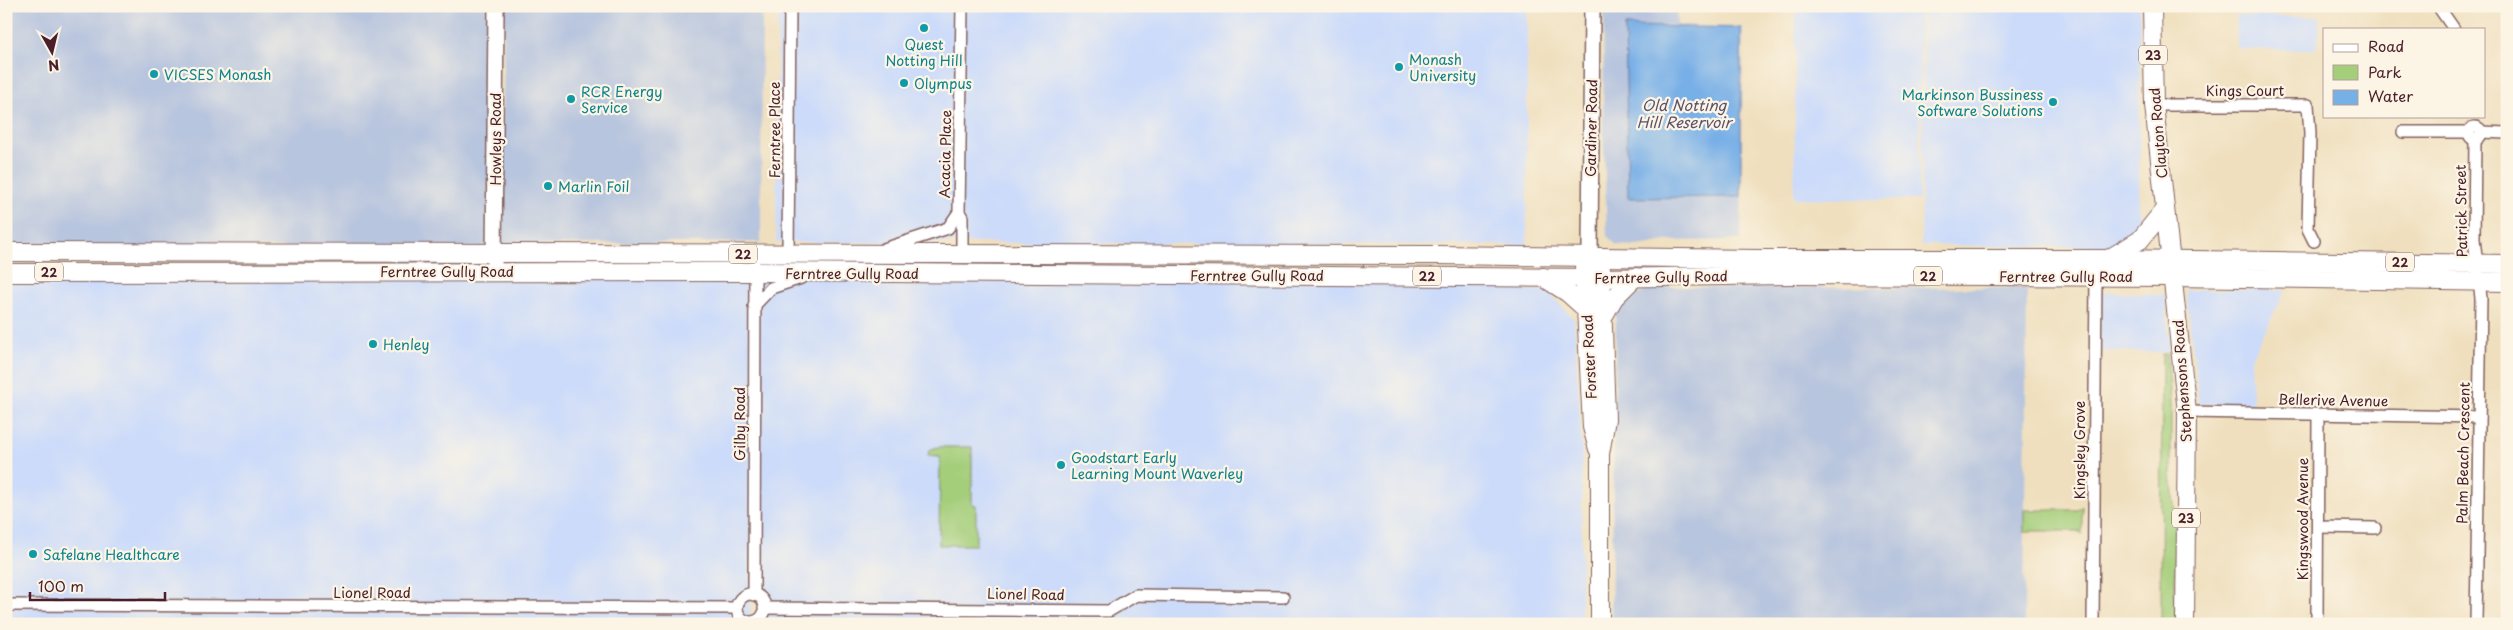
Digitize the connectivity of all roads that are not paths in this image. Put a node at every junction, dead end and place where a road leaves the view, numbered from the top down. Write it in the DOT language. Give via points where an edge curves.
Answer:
graph roads {
  1 [pos="496,6"];
  2 [pos="790,6"];
  3 [pos="962,6"];
  4 [pos="1592,6"];
  5 [pos="2152,6"];
  6 [pos="2438,6"];
  7 [pos="2453,28"];
  8 [pos="2154,105"];
  9 [pos="2475,129"];
  10 [pos="2403,132"];
  11 [pos="2507,133"];
  12 [pos="2165,209"];
  13 [pos="959,212"];
  14 [pos="2314,241"];
  15 [pos="6,252"];
  16 [pos="494,253"];
  17 [pos="755,254"];
  18 [pos="788,254"];
  19 [pos="867,254"];
  20 [pos="962,254"];
  21 [pos="1252,255"];
  22 [pos="1592,255"];
  23 [pos="2006,258"];
  24 [pos="2110,259"];
  25 [pos="2476,263"];
  26 [pos="2507,264"];
  27 [pos="1760,267"];
  28 [pos="2173,268"];
  29 [pos="493,272"];
  30 [pos="755,272"];
  31 [pos="6,273"];
  32 [pos="829,273"];
  33 [pos="1253,275"];
  34 [pos="1541,276"];
  35 [pos="2006,276"];
  36 [pos="2096,276"];
  37 [pos="1635,277"];
  38 [pos="1593,278"];
  39 [pos="2479,282"];
  40 [pos="2507,282"];
  41 [pos="754,306"];
  42 [pos="1586,310"];
  43 [pos="1603,317"];
  44 [pos="2187,412"];
  45 [pos="2318,415"];
  46 [pos="2479,417"];
  47 [pos="1600,454"];
  48 [pos="2318,527"];
  49 [pos="2375,528"];
  50 [pos="754,594"];
  51 [pos="1283,597"];
  52 [pos="6,605"];
  53 [pos="737,608"];
  54 [pos="764,608"];
  55 [pos="753,623"];
  56 [pos="1600,624"];
  57 [pos="2093,624"];
  58 [pos="2186,624"];
  59 [pos="2317,624"];
  60 [pos="2476,624"];
  1 -- 16 [label="street, Howleys Road"];
  2 -- 18 [label="street, Ferntree Place"];
  3 -- 13 [label="street, Acacia Place"];
  4 -- 22 [label="street, Gardiner Road"];
  5 -- 8 [label="main road, Clayton Road / 23"];
  6 -- 7 [label="street"];
  8 -- 12 [label="main road, Clayton Road / 23"];
  8 -- 14 [label="street, Kings Court" via="2308,105 2308,229"];
  9 -- 10 [label="street"];
  9 -- 11 [label="street"];
  9 -- 25 [label="street, Patrick Street"];
  12 -- 24 [label="main road" via="2140,240"];
  12 -- 28 [label="main road, Clayton Road / 23"];
  13 -- 19 [label="street, Acacia Place" via="948,228"];
  13 -- 20 [label="street, Acacia Place" via="962,217"];
  15 -- 16 [label="main road, Ferntree Gully Road / 22"];
  16 -- 17 [label="main road, Ferntree Gully Road / 22"];
  16 -- 29 [label="street, Howleys Road"];
  17 -- 18 [label="main road, Ferntree Gully Road / 22"];
  17 -- 30 [label="street, Gilby Road"];
  18 -- 19 [label="main road, Ferntree Gully Road / 22"];
  19 -- 20 [label="main road, Ferntree Gully Road / 22"];
  20 -- 21 [label="main road, Ferntree Gully Road / 22"];
  21 -- 22 [label="main road, Ferntree Gully Road / 22"];
  21 -- 33 [label="main road"];
  22 -- 27 [label="main road, Ferntree Gully Road / 22"];
  22 -- 38 [label="main road, Forster Road"];
  23 -- 24 [label="main road, Ferntree Gully Road / 22"];
  23 -- 27 [label="main road, Ferntree Gully Road / 22"];
  23 -- 35 [label="main road"];
  24 -- 28 [label="main road, Ferntree Gully Road / 22"];
  25 -- 26 [label="main road, Ferntree Gully Road / 22"];
  25 -- 28 [label="main road, Ferntree Gully Road / 22"];
  25 -- 39 [label="street, Patrick Street"];
  27 -- 35 [label="main road, Ferntree Gully Road / 22"];
  27 -- 37 [label="main road, Ferntree Gully Road / 22"];
  28 -- 36 [label="main road, Ferntree Gully Road / 22"];
  28 -- 39 [label="main road, Ferntree Gully Road / 22"];
  28 -- 44 [label="main road, Stephensons Road / 23"];
  29 -- 30 [label="main road, Ferntree Gully Road / 22"];
  29 -- 31 [label="main road, Ferntree Gully Road / 22"];
  30 -- 32 [label="main road, Ferntree Gully Road / 22"];
  30 -- 41 [label="street, Gilby Road"];
  32 -- 33 [label="main road, Ferntree Gully Road / 22"];
  32 -- 41 [label="street" via="791,279 771,288"];
  33 -- 34 [label="main road, Ferntree Gully Road / 22"];
  34 -- 38 [label="main road, Ferntree Gully Road / 22"];
  34 -- 42 [label="main road" via="1568,293"];
  35 -- 36 [label="main road, Ferntree Gully Road / 22"];
  36 -- 57 [label="street, Kingsley Grove"];
  37 -- 38 [label="main road, Ferntree Gully Road / 22"];
  37 -- 43 [label="main road" via="1614,298"];
  38 -- 42 [label="main road, Forster Road"];
  38 -- 43 [label="main road, Forster Road"];
  39 -- 40 [label="main road, Ferntree Gully Road / 22"];
  39 -- 46 [label="street, Palm Beach Crescent"];
  41 -- 50 [label="street, Gilby Road"];
  42 -- 47 [label="main road, Forster Road" via="1592,427"];
  43 -- 47 [label="main road, Forster Road" via="1606,419"];
  44 -- 45 [label="street, Bellerive Avenue"];
  44 -- 58 [label="main road, Stephensons Road / 23"];
  45 -- 46 [label="street, Bellerive Avenue"];
  45 -- 48 [label="street, Kingswood Avenue"];
  46 -- 60 [label="street, Palm Beach Crescent"];
  47 -- 56 [label="main road, Forster Road"];
  48 -- 49 [label="street"];
  48 -- 59 [label="street, Kingswood Avenue"];
  50 -- 53 [label="street" via="744,596"];
  50 -- 54 [label="street" via="762,599"];
  51 -- 54 [label="street, Lionel Road" via="1136,595 1109,611"];
  52 -- 53 [label="street, Lionel Road"];
  53 -- 55 [label="street" via="744,620"];
  54 -- 55 [label="street" via="761,617"];
}
